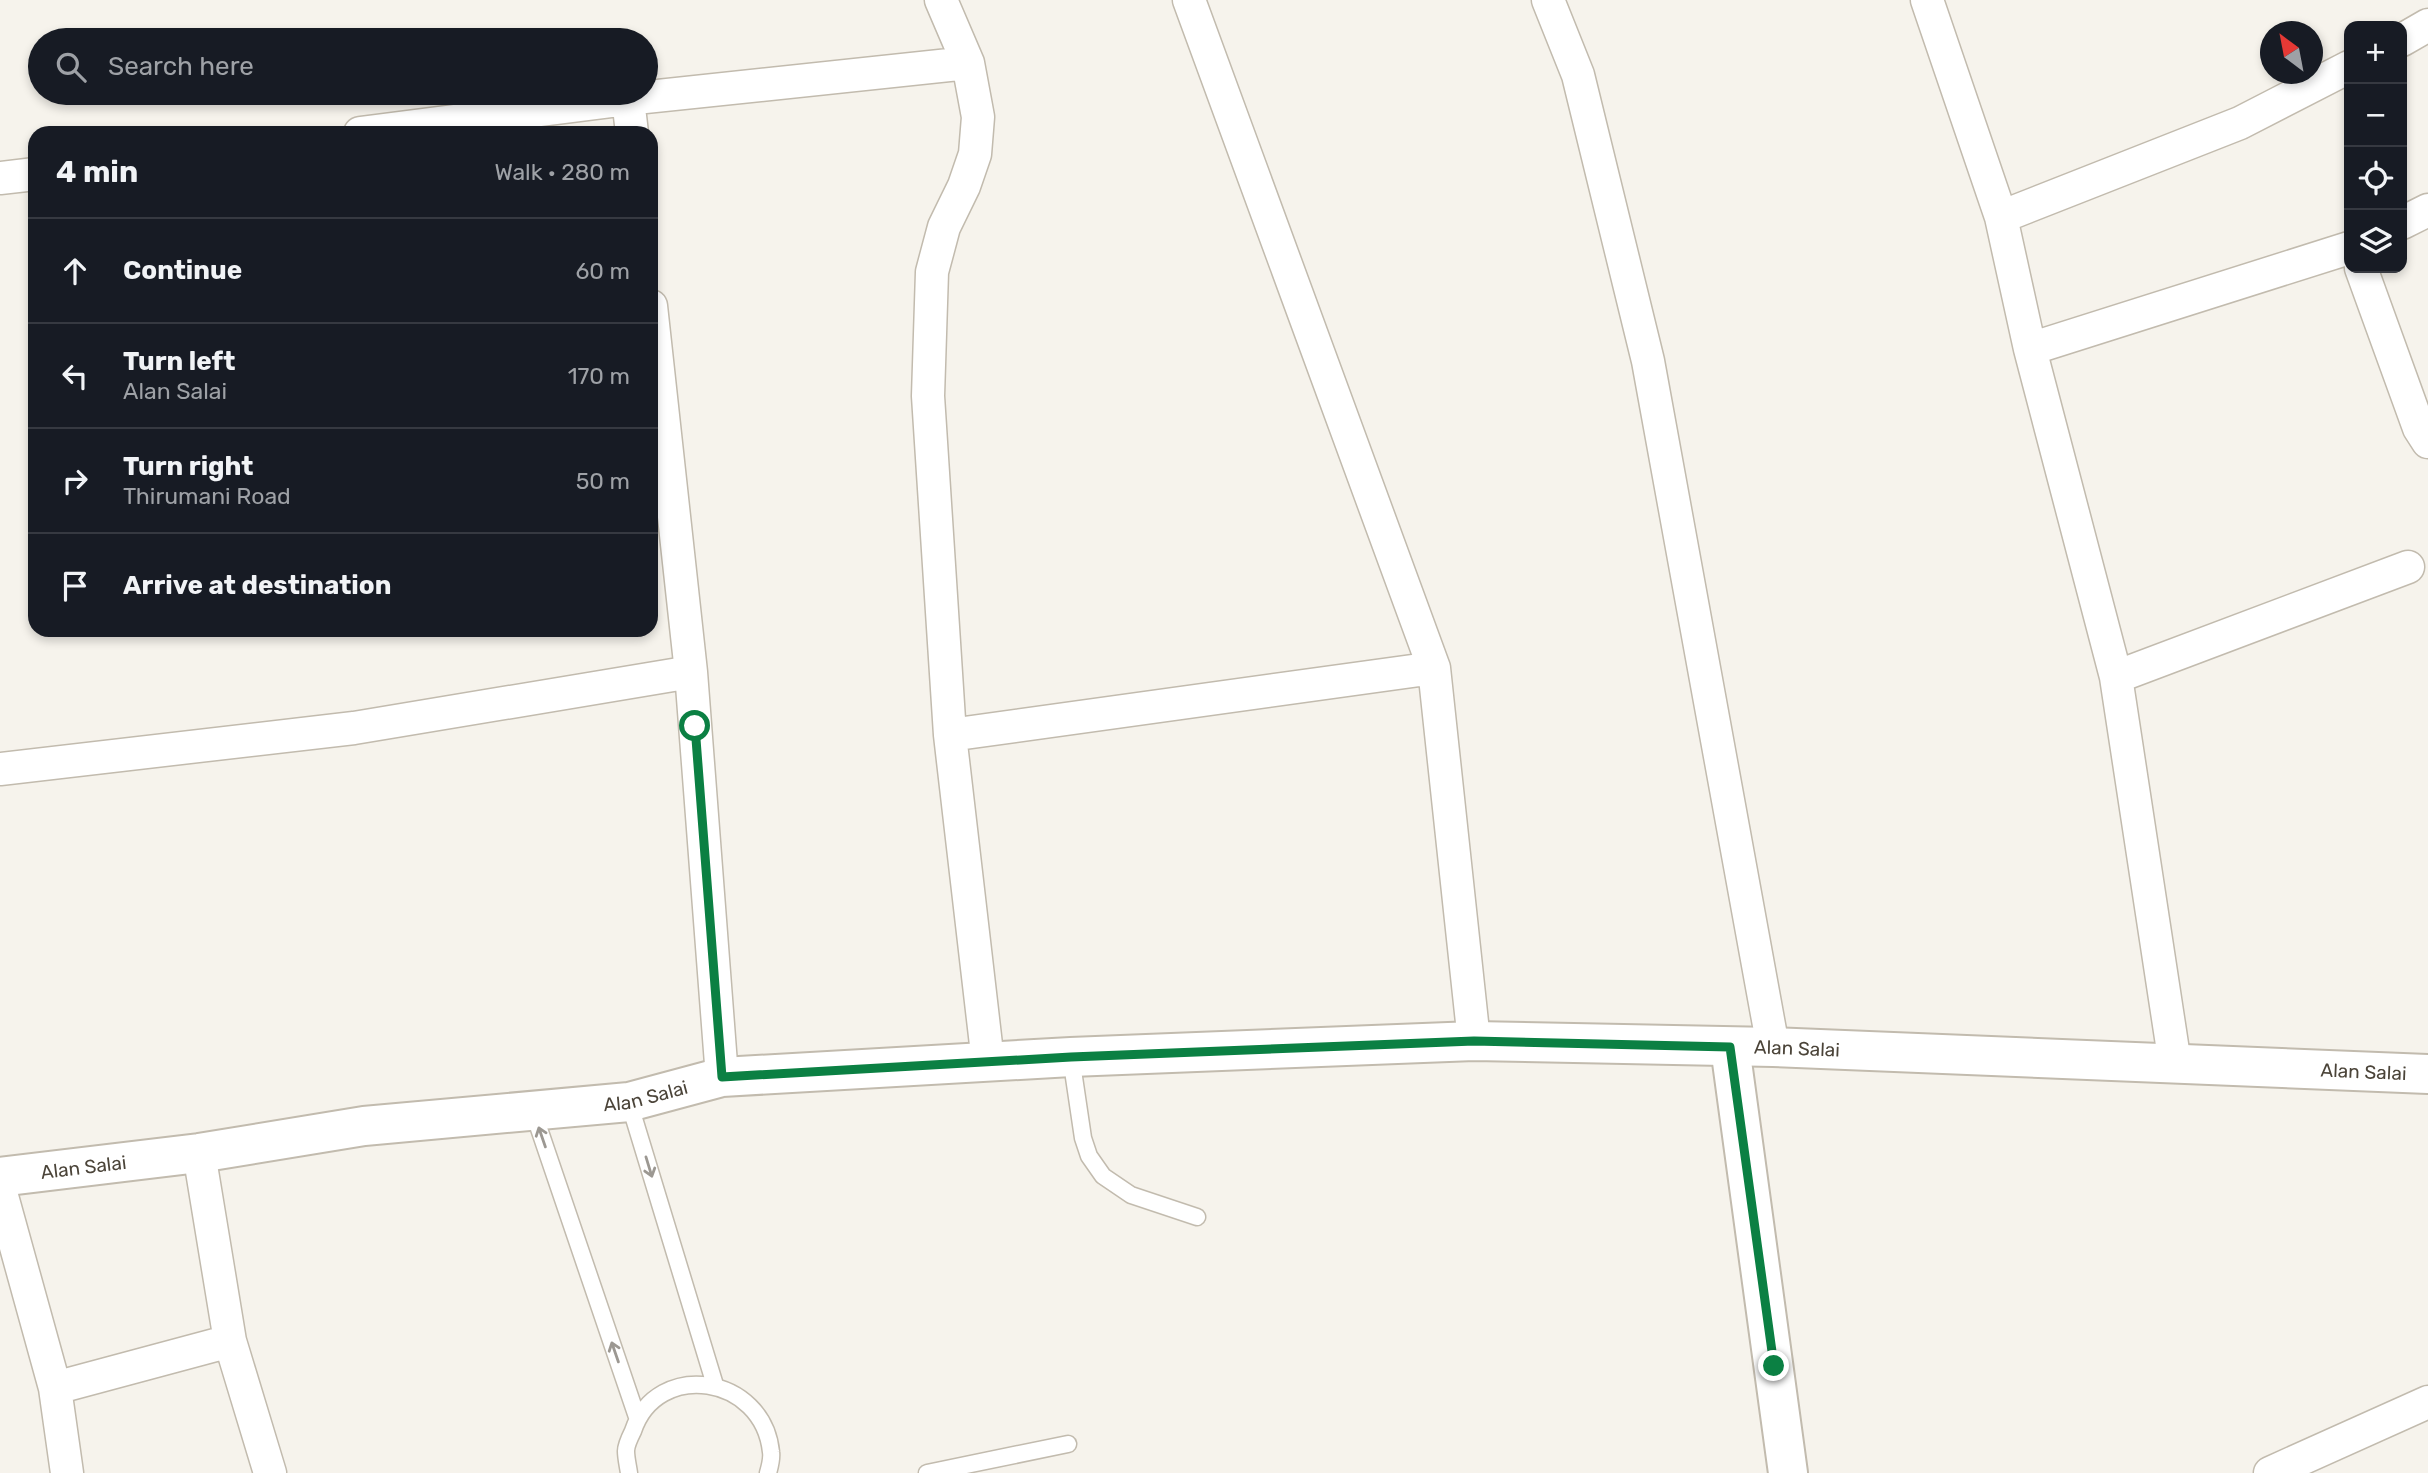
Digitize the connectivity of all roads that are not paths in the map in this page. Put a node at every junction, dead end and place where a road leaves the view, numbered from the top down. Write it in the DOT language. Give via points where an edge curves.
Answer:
graph roads {
  1 [pos="941,0"];
  2 [pos="1189,0"];
  3 [pos="1548,0"];
  4 [pos="1927,0"];
  5 [pos="2428,25"];
  6 [pos="2407,37"];
  7 [pos="968,63"];
  8 [pos="2344,70"];
  9 [pos="658,96"];
  10 [pos="581,105"];
  11 [pos="629,105"];
  12 [pos="415,126"];
  13 [pos="631,126"];
  14 [pos="28,175"];
  15 [pos="0,178"];
  16 [pos="2428,210"];
  17 [pos="2001,217"];
  18 [pos="2407,220"];
  19 [pos="2344,250"];
  20 [pos="2363,273"];
  21 [pos="2030,349"];
  22 [pos="658,370"];
  23 [pos="2428,442"];
  24 [pos="2408,567"];
  25 [pos="1434,668"];
  26 [pos="691,672"];
  27 [pos="2116,677"];
  28 [pos="950,735"];
  29 [pos="0,769"];
  30 [pos="1474,1041"];
  31 [pos="1730,1047"];
  32 [pos="1773,1047"];
  33 [pos="1071,1057"];
  34 [pos="988,1062"];
  35 [pos="2175,1064"];
  36 [pos="2428,1074"];
  37 [pos="722,1077"];
  38 [pos="629,1102"];
  39 [pos="533,1111"];
  40 [pos="199,1153"];
  41 [pos="0,1177"];
  42 [pos="0,1189"];
  43 [pos="1197,1217"];
  44 [pos="230,1341"];
  45 [pos="715,1385"];
  46 [pos="55,1388"];
  47 [pos="2428,1402"];
  48 [pos="637,1417"];
  49 [pos="1069,1444"];
  50 [pos="67,1473"];
  51 [pos="271,1473"];
  52 [pos="629,1473"];
  53 [pos="768,1473"];
  54 [pos="928,1473"];
  55 [pos="1788,1473"];
  56 [pos="2270,1473"];
  1 -- 7 [label="street"];
  2 -- 25 [label="street"];
  3 -- 32 [label="street" via="1578,75 1648,360"];
  4 -- 17 [label="street"];
  5 -- 6 [label="street"];
  7 -- 9 [label="street"];
  7 -- 28 [label="street" via="978,117 975,154 944,227 932,272 928,396"];
  8 -- 17 [label="street" via="2240,123"];
  10 -- 12 [label="street"];
  11 -- 13 [label="street"];
  14 -- 15 [label="street"];
  16 -- 18 [label="street"];
  17 -- 21 [label="street"];
  19 -- 21 [label="street"];
  20 -- 23 [label="street"];
  21 -- 27 [label="street"];
  22 -- 26 [label="street"];
  24 -- 27 [label="street"];
  25 -- 28 [label="street"];
  25 -- 30 [label="street"];
  26 -- 29 [label="street" via="354,728"];
  26 -- 37 [label="street"];
  27 -- 35 [label="street"];
  28 -- 34 [label="street"];
  30 -- 31 [label="street, Alan Salai"];
  30 -- 33 [label="street, Alan Salai"];
  31 -- 32 [label="street, Alan Salai"];
  31 -- 55 [label="street"];
  32 -- 35 [label="street, Alan Salai"];
  33 -- 34 [label="street, Alan Salai"];
  33 -- 43 [label="lane" via="1083,1138 1103,1176 1131,1195"];
  34 -- 37 [label="street, Alan Salai"];
  35 -- 36 [label="street, Alan Salai"];
  37 -- 38 [label="street, Alan Salai"];
  38 -- 39 [label="street, Alan Salai"];
  38 -- 45 [label="lane, one-way"];
  39 -- 40 [label="street, Alan Salai" via="364,1126"];
  48 -- 39 [label="lane, one-way"];
  40 -- 41 [label="street, Alan Salai"];
  40 -- 44 [label="street"];
  42 -- 46 [label="street"];
  44 -- 46 [label="street"];
  44 -- 51 [label="street"];
  45 -- 48 [label="lane" via="686,1385 668,1392"];
  45 -- 53 [label="lane" via="744,1399 764,1423 772,1453"];
  46 -- 50 [label="street"];
  47 -- 56 [label="street"];
  48 -- 52 [label="lane" via="626,1450"];
  49 -- 54 [label="lane"];
}
